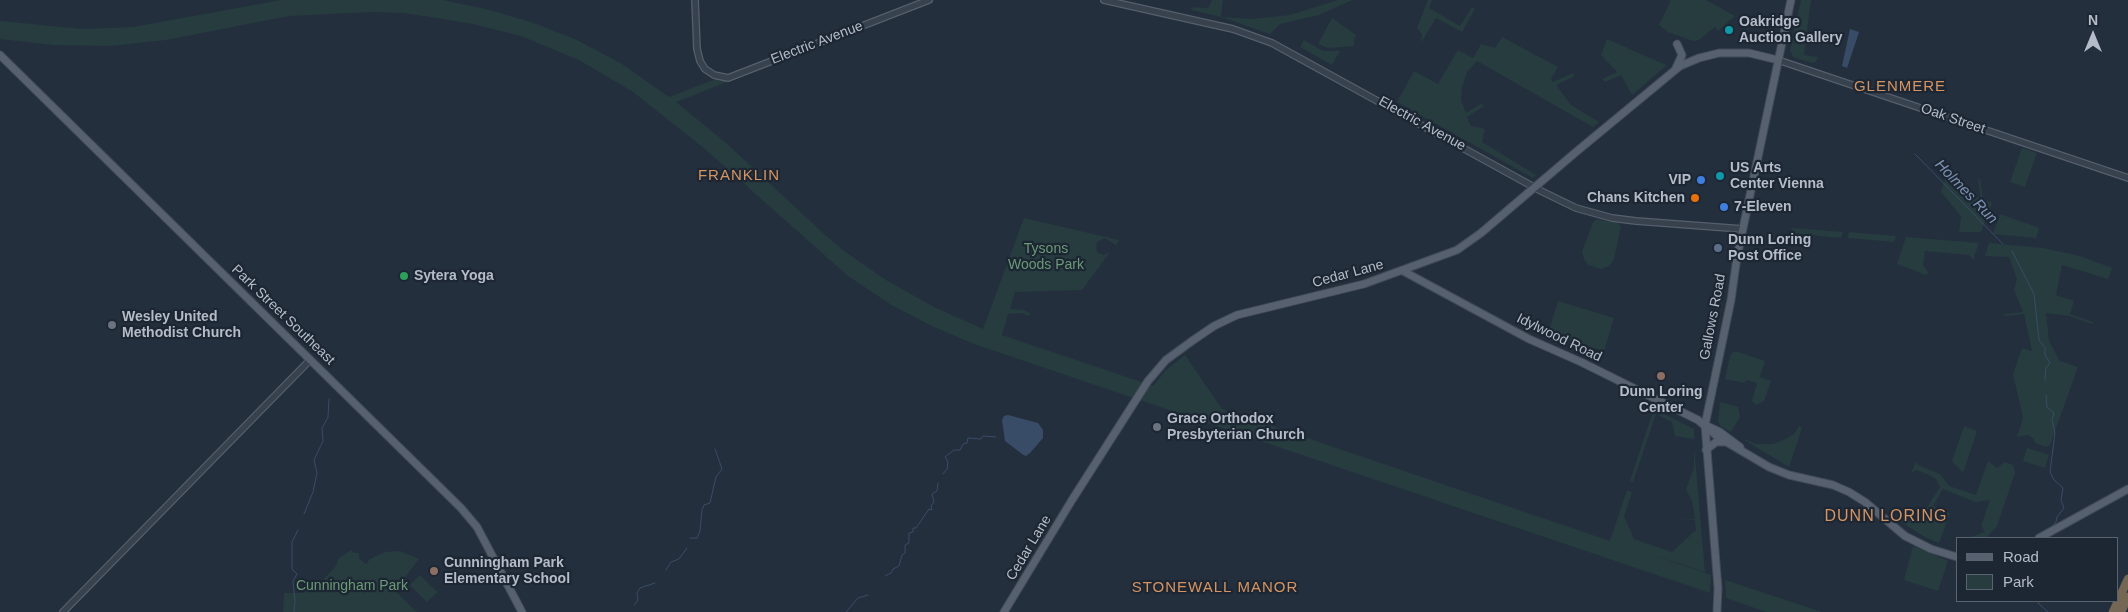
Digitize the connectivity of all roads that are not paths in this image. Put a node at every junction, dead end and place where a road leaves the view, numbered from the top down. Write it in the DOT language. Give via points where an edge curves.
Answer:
graph roads {
  1 [pos="694,0"];
  2 [pos="929,0"];
  3 [pos="1104,0"];
  4 [pos="1791,0"];
  5 [pos="1676,44"];
  6 [pos="0,55"];
  7 [pos="1778,60"];
  8 [pos="1676,69"];
  9 [pos="2128,178"];
  10 [pos="1534,187"];
  11 [pos="1743,229"];
  12 [pos="1403,271"];
  13 [pos="310,360"];
  14 [pos="1705,425"];
  15 [pos="1727,442"];
  16 [pos="1706,450"];
  17 [pos="1752,457"];
  18 [pos="2128,489"];
  19 [pos="2041,537"];
  20 [pos="1956,557"];
  21 [pos="2128,579"];
  22 [pos="2118,596"];
  23 [pos="2128,597"];
  24 [pos="2118,601"];
  25 [pos="62,612"];
  26 [pos="522,612"];
  27 [pos="1004,612"];
  28 [pos="1717,612"];
  29 [pos="2121,612"];
  1 -- 2 [label="street, Electric Avenue" via="700,61 705,69 717,76 731,77"];
  3 -- 10 [label="street, Electric Avenue" via="1233,30 1272,43"];
  4 -- 7 [label="main road, Gallows Road"];
  5 -- 8 [label="main road" via="1682,56"];
  6 -- 13 [label="main road, Park Street Southeast"];
  7 -- 8 [label="main road, Cedar Lane" via="1749,53 1719,53"];
  7 -- 9 [label="street, Oak Street"];
  7 -- 11 [label="main road, Gallows Road"];
  8 -- 10 [label="main road, Cedar Lane"];
  10 -- 11 [label="street, Electric Avenue" via="1576,208 1612,218"];
  10 -- 12 [label="main road, Cedar Lane" via="1466,245"];
  11 -- 14 [label="main road, Gallows Road"];
  12 -- 14 [label="main road, Idylwood Road" via="1529,339"];
  12 -- 27 [label="main road, Cedar Lane" via="1364,284 1237,315 1207,330 1166,360 1072,500"];
  13 -- 25 [label="street"];
  13 -- 26 [label="main road, Park Street Southeast" via="474,522"];
  14 -- 15 [label="main road, Idylwood Road"];
  14 -- 16 [label="main road, Gallows Road"];
  14 -- 17 [label="main road, Idylwood Road" via="1732,440"];
  15 -- 16 [label="main road" via="1716,442"];
  15 -- 17 [label="main road, Idylwood Road"];
  16 -- 28 [label="main road, Gallows Road" via="1718,579"];
  17 -- 20 [label="main road, Idylwood Road" via="1789,476 1849,492 1912,540"];
  18 -- 19 [label="main road"];
  21 -- 22 [label="highway"];
  21 -- 24 [label="highway"];
  23 -- 29 [label="highway"];
}
